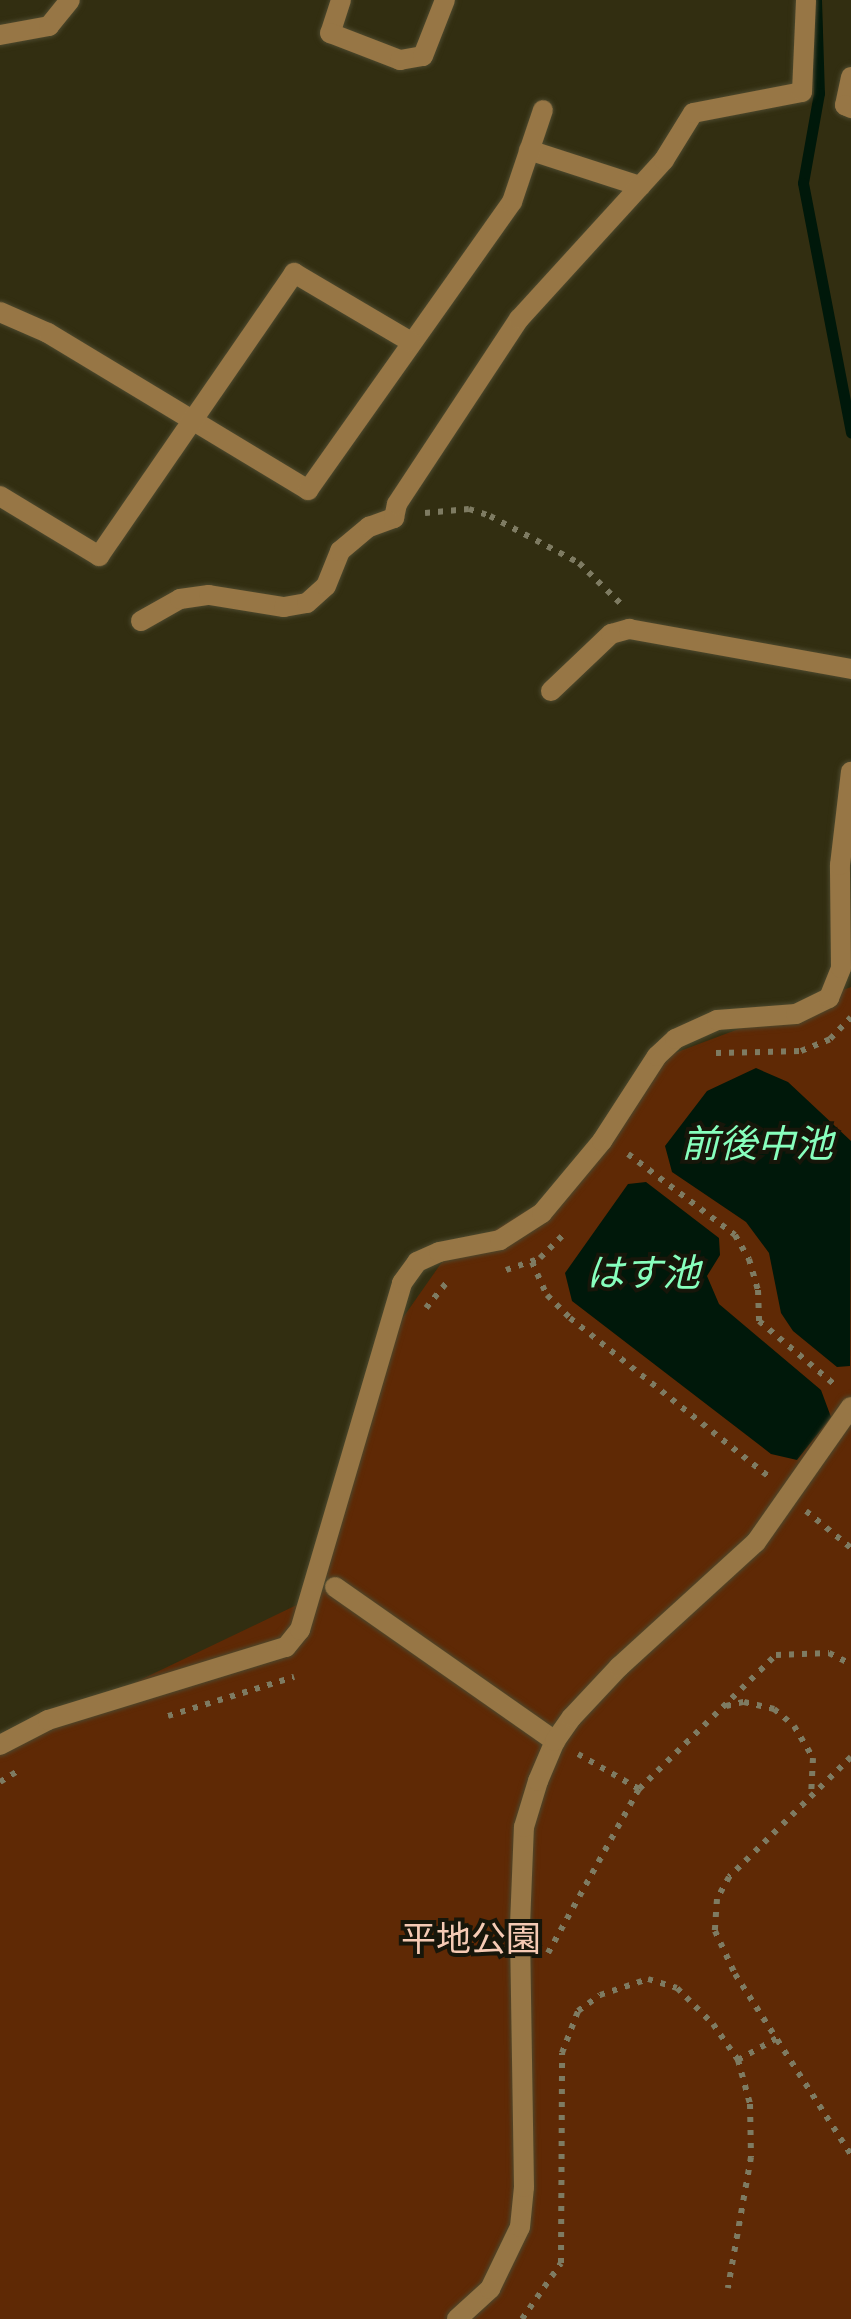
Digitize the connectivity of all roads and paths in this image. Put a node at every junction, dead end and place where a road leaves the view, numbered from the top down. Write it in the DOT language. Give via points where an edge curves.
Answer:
graph roads {
  1 [pos="70,0"];
  2 [pos="340,0"];
  3 [pos="444,0"];
  4 [pos="806,0"];
  5 [pos="0,34"];
  6 [pos="851,77"];
  7 [pos="851,108"];
  8 [pos="543,110"];
  9 [pos="529,150"];
  10 [pos="640,186"];
  11 [pos="0,312"];
  12 [pos="411,342"];
  13 [pos="193,423"];
  14 [pos="0,496"];
  15 [pos="394,518"];
  16 [pos="141,621"];
  17 [pos="628,630"];
  18 [pos="851,669"];
  19 [pos="550,691"];
  20 [pos="851,772"];
  21 [pos="851,1017"];
  22 [pos="707,1055"];
  23 [pos="639,1139"];
  24 [pos="628,1154"];
  25 [pos="616,1169"];
  26 [pos="569,1229"];
  27 [pos="532,1262"];
  28 [pos="491,1272"];
  29 [pos="460,1278"];
  30 [pos="426,1310"];
  31 [pos="836,1387"];
  32 [pos="851,1407"];
  33 [pos="791,1496"];
  34 [pos="851,1548"];
  35 [pos="335,1586"];
  36 [pos="851,1664"];
  37 [pos="300,1675"];
  38 [pos="724,1706"];
  39 [pos="160,1719"];
  40 [pos="555,1740"];
  41 [pos="0,1744"];
  42 [pos="851,1757"];
  43 [pos="28,1764"];
  44 [pos="0,1782"];
  45 [pos="639,1789"];
  46 [pos="810,1799"];
  47 [pos="522,1978"];
  48 [pos="777,2038"];
  49 [pos="738,2060"];
  50 [pos="851,2155"];
  51 [pos="728,2288"];
  52 [pos="456,2319"];
  53 [pos="522,2319"];
  1 -- 5 [label="street" via="49,26"];
  2 -- 3 [label="street" via="330,33 400,60 423,56"];
  4 -- 10 [label="street" via="802,92 693,113"];
  6 -- 7 [label="street" via="845,105"];
  8 -- 9 [label="street"];
  9 -- 10 [label="street"];
  9 -- 12 [label="street" via="512,202"];
  10 -- 15 [label="street" via="519,319"];
  11 -- 13 [label="street" via="48,333"];
  12 -- 13 [label="street" via="308,490"];
  12 -- 13 [label="street" via="294,274"];
  13 -- 14 [label="street" via="99,556"];
  15 -- 16 [label="street" via="340,551 326,586 307,603 284,608 209,595 180,599"];
  15 -- 17 [label="path" via="470,509 490,516 579,563 622,604"];
  17 -- 18 [label="street"];
  17 -- 19 [label="street" via="610,634"];
  20 -- 41 [label="street" via="840,865 840,968 828,998 796,1014 717,1020 676,1038 542,1212 500,1240 416,1262 402,1283 300,1630 286,1647 48,1720"];
  21 -- 22 [label="path" via="830,1039 801,1051"];
  23 -- 24 [label="path"];
  24 -- 25 [label="path"];
  24 -- 31 [label="path" via="735,1235 758,1290 759,1321"];
  26 -- 27 [label="path"];
  27 -- 28 [label="path"];
  27 -- 33 [label="path" via="548,1295 570,1318"];
  29 -- 30 [label="path" via="443,1284"];
  32 -- 33 [label="street"];
  33 -- 34 [label="path"];
  33 -- 40 [label="street" via="756,1542 619,1667"];
  35 -- 40 [label="street"];
  36 -- 38 [label="path" via="829,1652 776,1655"];
  37 -- 39 [label="path"];
  38 -- 45 [label="path"];
  38 -- 46 [label="path" via="744,1702 774,1709 794,1726 813,1758"];
  40 -- 45 [label="path"];
  40 -- 47 [label="street" via="524,1827"];
  42 -- 46 [label="path"];
  43 -- 44 [label="path"];
  45 -- 47 [label="path" via="555,1946"];
  46 -- 48 [label="path" via="729,1877 717,1899 715,1931"];
  47 -- 52 [label="street" via="520,2227 490,2288"];
  48 -- 49 [label="path"];
  48 -- 50 [label="path"];
  49 -- 51 [label="path" via="750,2104 752,2158"];
  49 -- 53 [label="path" via="677,1988 648,1979 600,1995 578,2012 562,2053 561,2263"];
}
